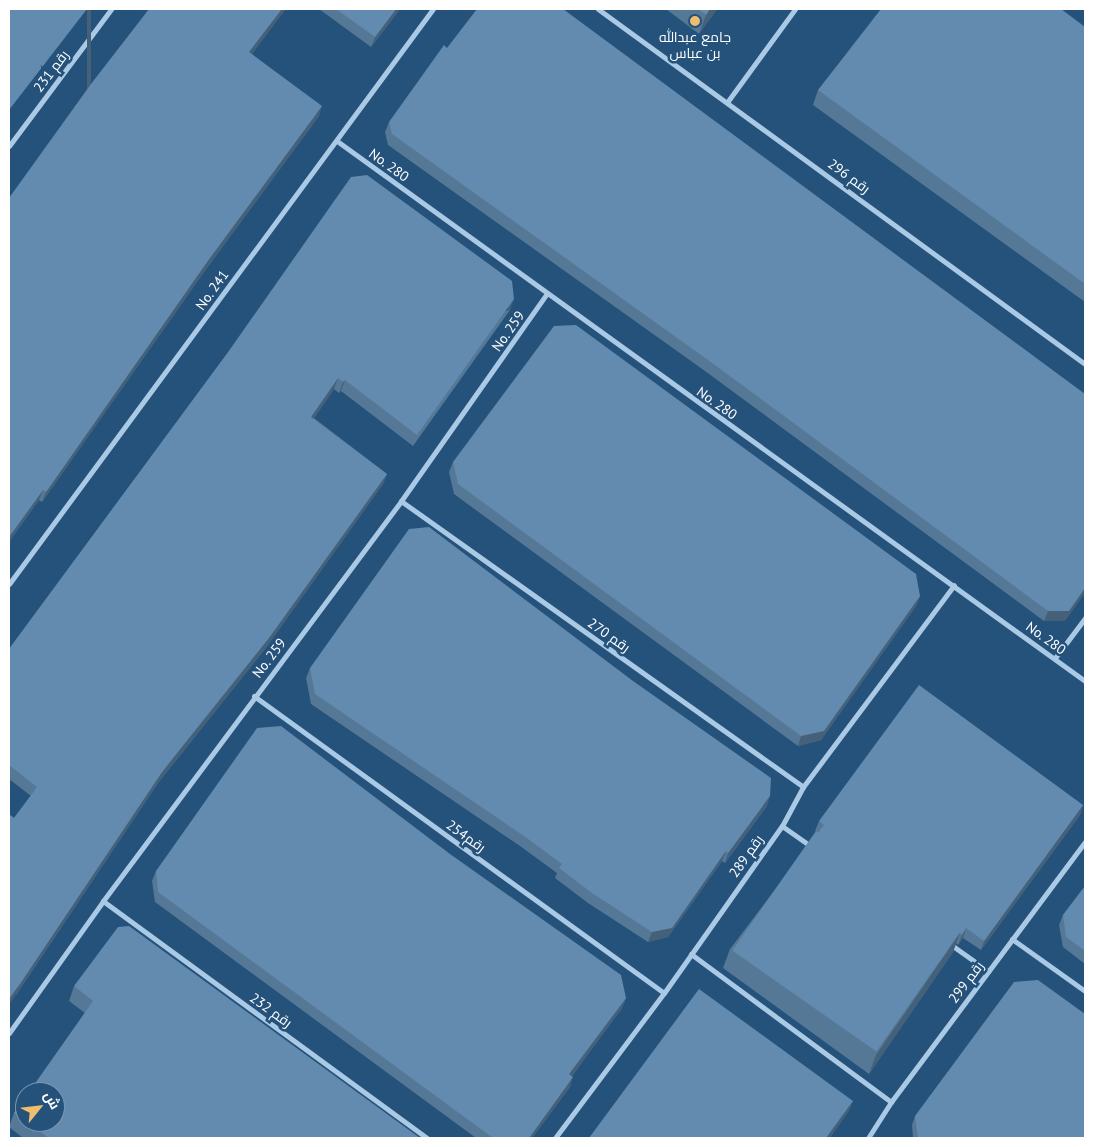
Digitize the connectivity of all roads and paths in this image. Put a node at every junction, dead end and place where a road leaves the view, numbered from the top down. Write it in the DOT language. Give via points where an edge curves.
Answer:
graph roads {
  1 [pos="111,9"];
  2 [pos="433,9"];
  3 [pos="598,9"];
  4 [pos="795,9"];
  5 [pos="728,102"];
  6 [pos="337,141"];
  7 [pos="9,146"];
  8 [pos="546,295"];
  9 [pos="1085,364"];
  10 [pos="401,501"];
  11 [pos="9,584"];
  12 [pos="954,585"];
  13 [pos="1085,618"];
  14 [pos="1055,658"];
  15 [pos="1085,681"];
  16 [pos="254,696"];
  17 [pos="803,787"];
  18 [pos="782,826"];
  19 [pos="1085,842"];
  20 [pos="821,854"];
  21 [pos="103,901"];
  22 [pos="941,938"];
  23 [pos="1012,939"];
  24 [pos="691,954"];
  25 [pos="988,971"];
  26 [pos="1085,991"];
  27 [pos="664,993"];
  28 [pos="9,1033"];
  29 [pos="891,1102"];
  30 [pos="427,1138"];
  31 [pos="555,1138"];
  32 [pos="868,1138"];
  1 -- 7 [label="street, رقم 231"];
  2 -- 6 [label="street, No. 241"];
  3 -- 5 [label="street, رقم 296"];
  4 -- 5 [label="street"];
  5 -- 9 [label="street, رقم 296"];
  6 -- 8 [label="street, No. 280"];
  6 -- 11 [label="street, No. 241"];
  8 -- 10 [label="street, No. 259"];
  8 -- 12 [label="street, No. 280"];
  10 -- 16 [label="street, No. 259"];
  10 -- 17 [label="street, رقم 270"];
  12 -- 14 [label="street, No. 280"];
  12 -- 17 [label="street, رقم 289"];
  13 -- 14 [label="street"];
  14 -- 15 [label="street, No. 280"];
  16 -- 21 [label="street, No. 259"];
  16 -- 27 [label="street, رقم254"];
  17 -- 18 [label="street, رقم 289"];
  18 -- 20 [label="street"];
  18 -- 24 [label="street, رقم 289"];
  19 -- 23 [label="street, رقم 299"];
  21 -- 28 [label="street, No. 259"];
  21 -- 30 [label="street, رقم 232"];
  22 -- 25 [label="street"];
  23 -- 25 [label="street, رقم 299"];
  23 -- 26 [label="street"];
  24 -- 27 [label="street, رقم 289"];
  24 -- 29 [label="street"];
  25 -- 29 [label="street, رقم 299"];
  27 -- 31 [label="street, رقم 289"];
  29 -- 32 [label="street, رقم 299"];
}
